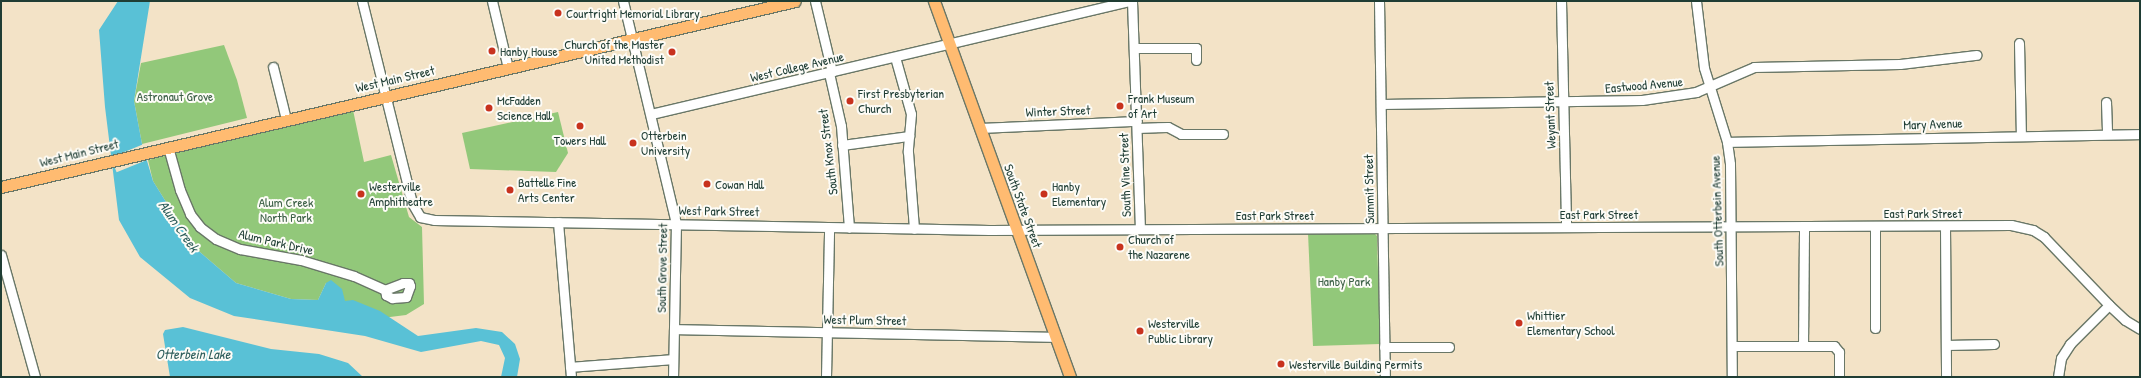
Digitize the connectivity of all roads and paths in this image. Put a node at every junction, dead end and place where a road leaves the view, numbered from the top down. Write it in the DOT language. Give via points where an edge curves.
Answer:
graph roads {
  1 [pos="362,1"];
  2 [pos="492,1"];
  3 [pos="623,1"];
  4 [pos="795,1"];
  5 [pos="815,1"];
  6 [pos="934,1"];
  7 [pos="1129,1"];
  8 [pos="1132,1"];
  9 [pos="1379,1"];
  10 [pos="1561,1"];
  11 [pos="1696,1"];
  12 [pos="632,39"];
  13 [pos="950,43"];
  14 [pos="2019,43"];
  15 [pos="1134,48"];
  16 [pos="1976,55"];
  17 [pos="895,57"];
  18 [pos="1196,60"];
  19 [pos="273,67"];
  20 [pos="508,68"];
  21 [pos="830,72"];
  22 [pos="1710,87"];
  23 [pos="385,96"];
  24 [pos="1562,102"];
  25 [pos="2106,102"];
  26 [pos="1381,104"];
  27 [pos="651,114"];
  28 [pos="286,119"];
  29 [pos="1137,124"];
  30 [pos="980,128"];
  31 [pos="1223,134"];
  32 [pos="2107,134"];
  33 [pos="2140,134"];
  34 [pos="2021,135"];
  35 [pos="909,136"];
  36 [pos="1727,142"];
  37 [pos="842,145"];
  38 [pos="164,148"];
  39 [pos="1,186"];
  40 [pos="558,222"];
  41 [pos="676,223"];
  42 [pos="1875,226"];
  43 [pos="1945,226"];
  44 [pos="1732,227"];
  45 [pos="1804,227"];
  46 [pos="829,228"];
  47 [pos="848,228"];
  48 [pos="1140,228"];
  49 [pos="1382,228"];
  50 [pos="1566,228"];
  51 [pos="914,229"];
  52 [pos="1017,230"];
  53 [pos="1,255"];
  54 [pos="385,290"];
  55 [pos="2109,305"];
  56 [pos="1875,328"];
  57 [pos="674,329"];
  58 [pos="2140,329"];
  59 [pos="827,332"];
  60 [pos="1056,337"];
  61 [pos="1994,344"];
  62 [pos="1946,345"];
  63 [pos="1732,346"];
  64 [pos="1803,346"];
  65 [pos="1384,347"];
  66 [pos="1449,347"];
  67 [pos="673,359"];
  68 [pos="570,367"];
  69 [pos="36,377"];
  70 [pos="571,377"];
  71 [pos="673,377"];
  72 [pos="826,377"];
  73 [pos="1070,377"];
  74 [pos="1385,377"];
  75 [pos="1732,377"];
  76 [pos="1839,377"];
  77 [pos="1946,377"];
  78 [pos="2058,377"];
  1 -- 23 [label="street"];
  2 -- 20 [label="street"];
  3 -- 12 [label="street, South Grove Street"];
  4 -- 12 [label="main road, West Main Street"];
  5 -- 21 [label="street, South Knox Street"];
  6 -- 13 [label="main road, South State Street"];
  7 -- 13 [label="street, West College Avenue"];
  8 -- 15 [label="street, South Vine Street"];
  9 -- 26 [label="street, Summit Street"];
  10 -- 24 [label="street, Weyant Street"];
  11 -- 22 [label="street, South Otterbein Avenue" via="1699,43"];
  12 -- 20 [label="main road, West Main Street"];
  12 -- 27 [label="street, South Grove Street"];
  13 -- 17 [label="street, West College Avenue"];
  13 -- 30 [label="main road, South State Street"];
  14 -- 34 [label="street"];
  15 -- 18 [label="street" via="1196,48"];
  15 -- 29 [label="street, South Vine Street"];
  16 -- 22 [label="street, Eastwood Avenue" via="1900,64 1765,66 1748,70"];
  17 -- 21 [label="street, West College Avenue"];
  17 -- 35 [label="street" via="910,102"];
  19 -- 28 [label="street"];
  20 -- 23 [label="main road, West Main Street"];
  21 -- 27 [label="street, West College Avenue"];
  21 -- 37 [label="street, South Knox Street" via="841,126"];
  22 -- 24 [label="street, Eastwood Avenue" via="1675,97"];
  22 -- 36 [label="street, South Otterbein Avenue"];
  23 -- 28 [label="main road, West Main Street"];
  23 -- 40 [label="street, West Park Street" via="412,203 420,218"];
  24 -- 26 [label="street, Eastwood Avenue"];
  24 -- 50 [label="street, Weyant Street"];
  25 -- 32 [label="street"];
  26 -- 49 [label="street, Summit Street"];
  27 -- 41 [label="street, South Grove Street"];
  28 -- 38 [label="main road, West Main Street"];
  29 -- 30 [label="street, Winter Street"];
  29 -- 31 [label="street, Winter Street" via="1168,127 1181,134"];
  29 -- 48 [label="street, South Vine Street"];
  30 -- 52 [label="main road, South State Street"];
  32 -- 33 [label="street, Mary Avenue"];
  32 -- 34 [label="street, Mary Avenue"];
  34 -- 36 [label="street, Mary Avenue"];
  35 -- 37 [label="street"];
  35 -- 51 [label="street"];
  36 -- 44 [label="street, South Otterbein Avenue"];
  37 -- 47 [label="street, South Knox Street"];
  38 -- 39 [label="main road, West Main Street"];
  38 -- 54 [label="street, Alum Park Drive" via="190,214 200,227 216,239 240,249 302,260 354,276"];
  40 -- 41 [label="street, West Park Street"];
  40 -- 68 [label="street"];
  41 -- 46 [label="street, West Park Street"];
  41 -- 57 [label="street, South Grove Street"];
  42 -- 43 [label="street, East Park Street"];
  42 -- 45 [label="street, East Park Street"];
  42 -- 56 [label="street"];
  43 -- 55 [label="street, East Park Street" via="2011,225 2033,230 2054,246"];
  43 -- 62 [label="street"];
  44 -- 45 [label="street, East Park Street"];
  44 -- 50 [label="street, East Park Street"];
  44 -- 63 [label="street, South Otterbein Avenue"];
  45 -- 64 [label="street"];
  46 -- 47 [label="street, West Park Street"];
  46 -- 59 [label="street"];
  47 -- 51 [label="street, West Park Street"];
  48 -- 49 [label="street, East Park Street"];
  48 -- 52 [label="street, East Park Street"];
  49 -- 50 [label="street, East Park Street"];
  49 -- 65 [label="street, Summit Street"];
  51 -- 52 [label="street, West Park Street"];
  52 -- 60 [label="main road, South State Street"];
  53 -- 69 [label="street"];
  55 -- 58 [label="street, East Park Street" via="2125,320"];
  55 -- 78 [label="street" via="2070,344 2061,358"];
  57 -- 59 [label="street, West Plum Street"];
  57 -- 67 [label="street, South Grove Street"];
  59 -- 60 [label="street, West Plum Street"];
  59 -- 72 [label="street"];
  60 -- 73 [label="main road, South State Street"];
  61 -- 62 [label="street"];
  62 -- 77 [label="street"];
  63 -- 64 [label="street"];
  63 -- 75 [label="street, South Otterbein Avenue"];
  64 -- 76 [label="street" via="1830,345 1837,348"];
  65 -- 66 [label="street"];
  65 -- 74 [label="street, Summit Street"];
  67 -- 68 [label="street"];
  67 -- 71 [label="street, South Grove Street"];
  68 -- 70 [label="street"];
}
